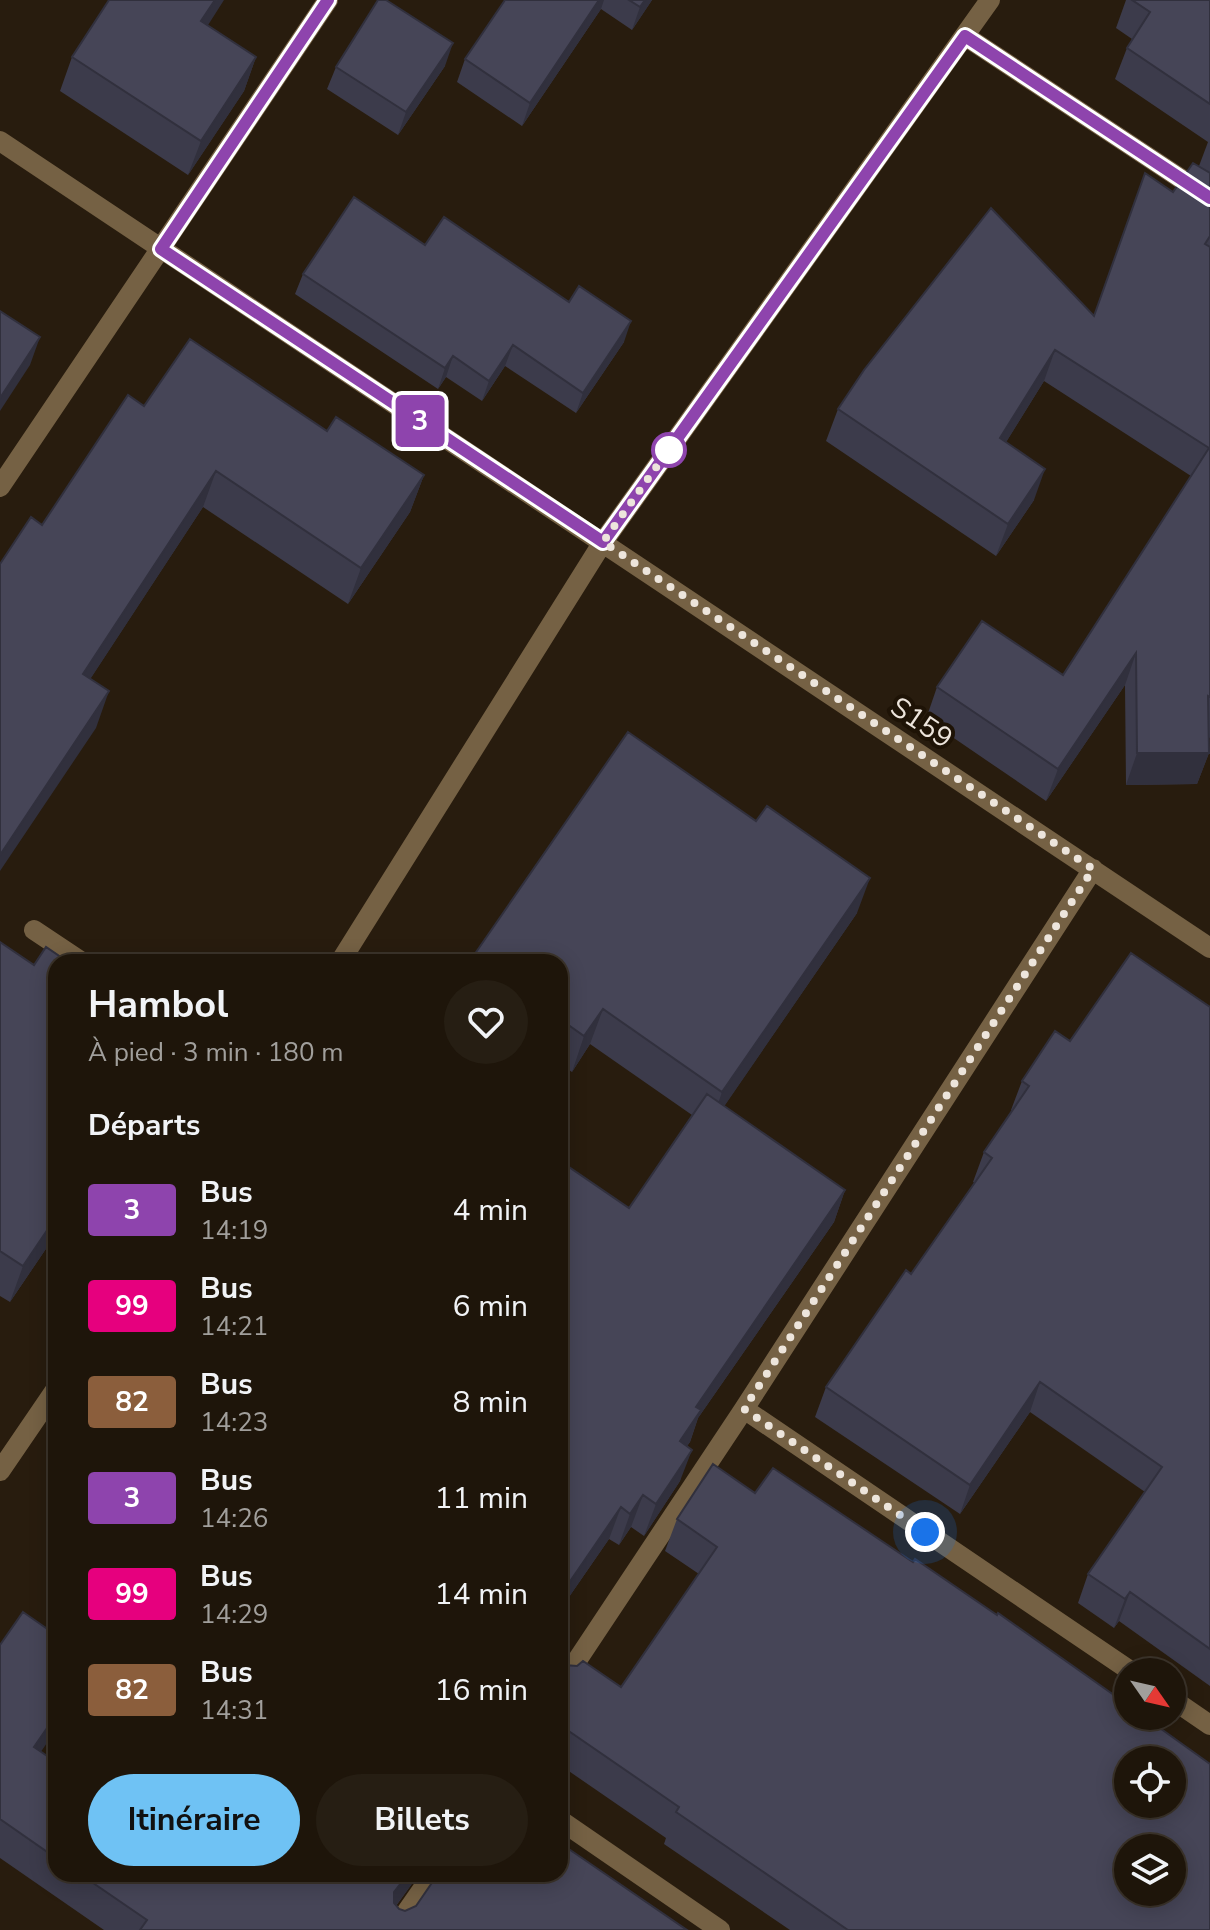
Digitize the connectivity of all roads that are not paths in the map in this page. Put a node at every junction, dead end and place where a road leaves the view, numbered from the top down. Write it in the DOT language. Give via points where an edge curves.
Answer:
graph roads {
  1 [pos="328,0"];
  2 [pos="990,0"];
  3 [pos="965,36"];
  4 [pos="0,141"];
  5 [pos="1210,198"];
  6 [pos="161,249"];
  7 [pos="0,487"];
  8 [pos="603,542"];
  9 [pos="1093,869"];
  10 [pos="34,930"];
  11 [pos="1210,948"];
  12 [pos="70,954"];
  13 [pos="345,954"];
  14 [pos="48,1401"];
  15 [pos="744,1409"];
  16 [pos="0,1471"];
  17 [pos="1114,1660"];
  18 [pos="568,1674"];
  19 [pos="1186,1709"];
  20 [pos="1210,1725"];
  21 [pos="568,1826"];
  22 [pos="427,1882"];
  23 [pos="394,1930"];
  24 [pos="720,1930"];
  1 -- 6 [label="street"];
  2 -- 3 [label="street"];
  3 -- 5 [label="street"];
  3 -- 8 [label="street"];
  4 -- 6 [label="street, S159"];
  6 -- 7 [label="street"];
  6 -- 8 [label="street, S159"];
  8 -- 9 [label="street, S159"];
  8 -- 13 [label="street"];
  9 -- 11 [label="street, S159"];
  9 -- 15 [label="street"];
  10 -- 12 [label="street"];
  14 -- 16 [label="street"];
  15 -- 17 [label="street"];
  15 -- 18 [label="street"];
  19 -- 20 [label="street"];
  21 -- 24 [label="street"];
  22 -- 23 [label="street"];
}
